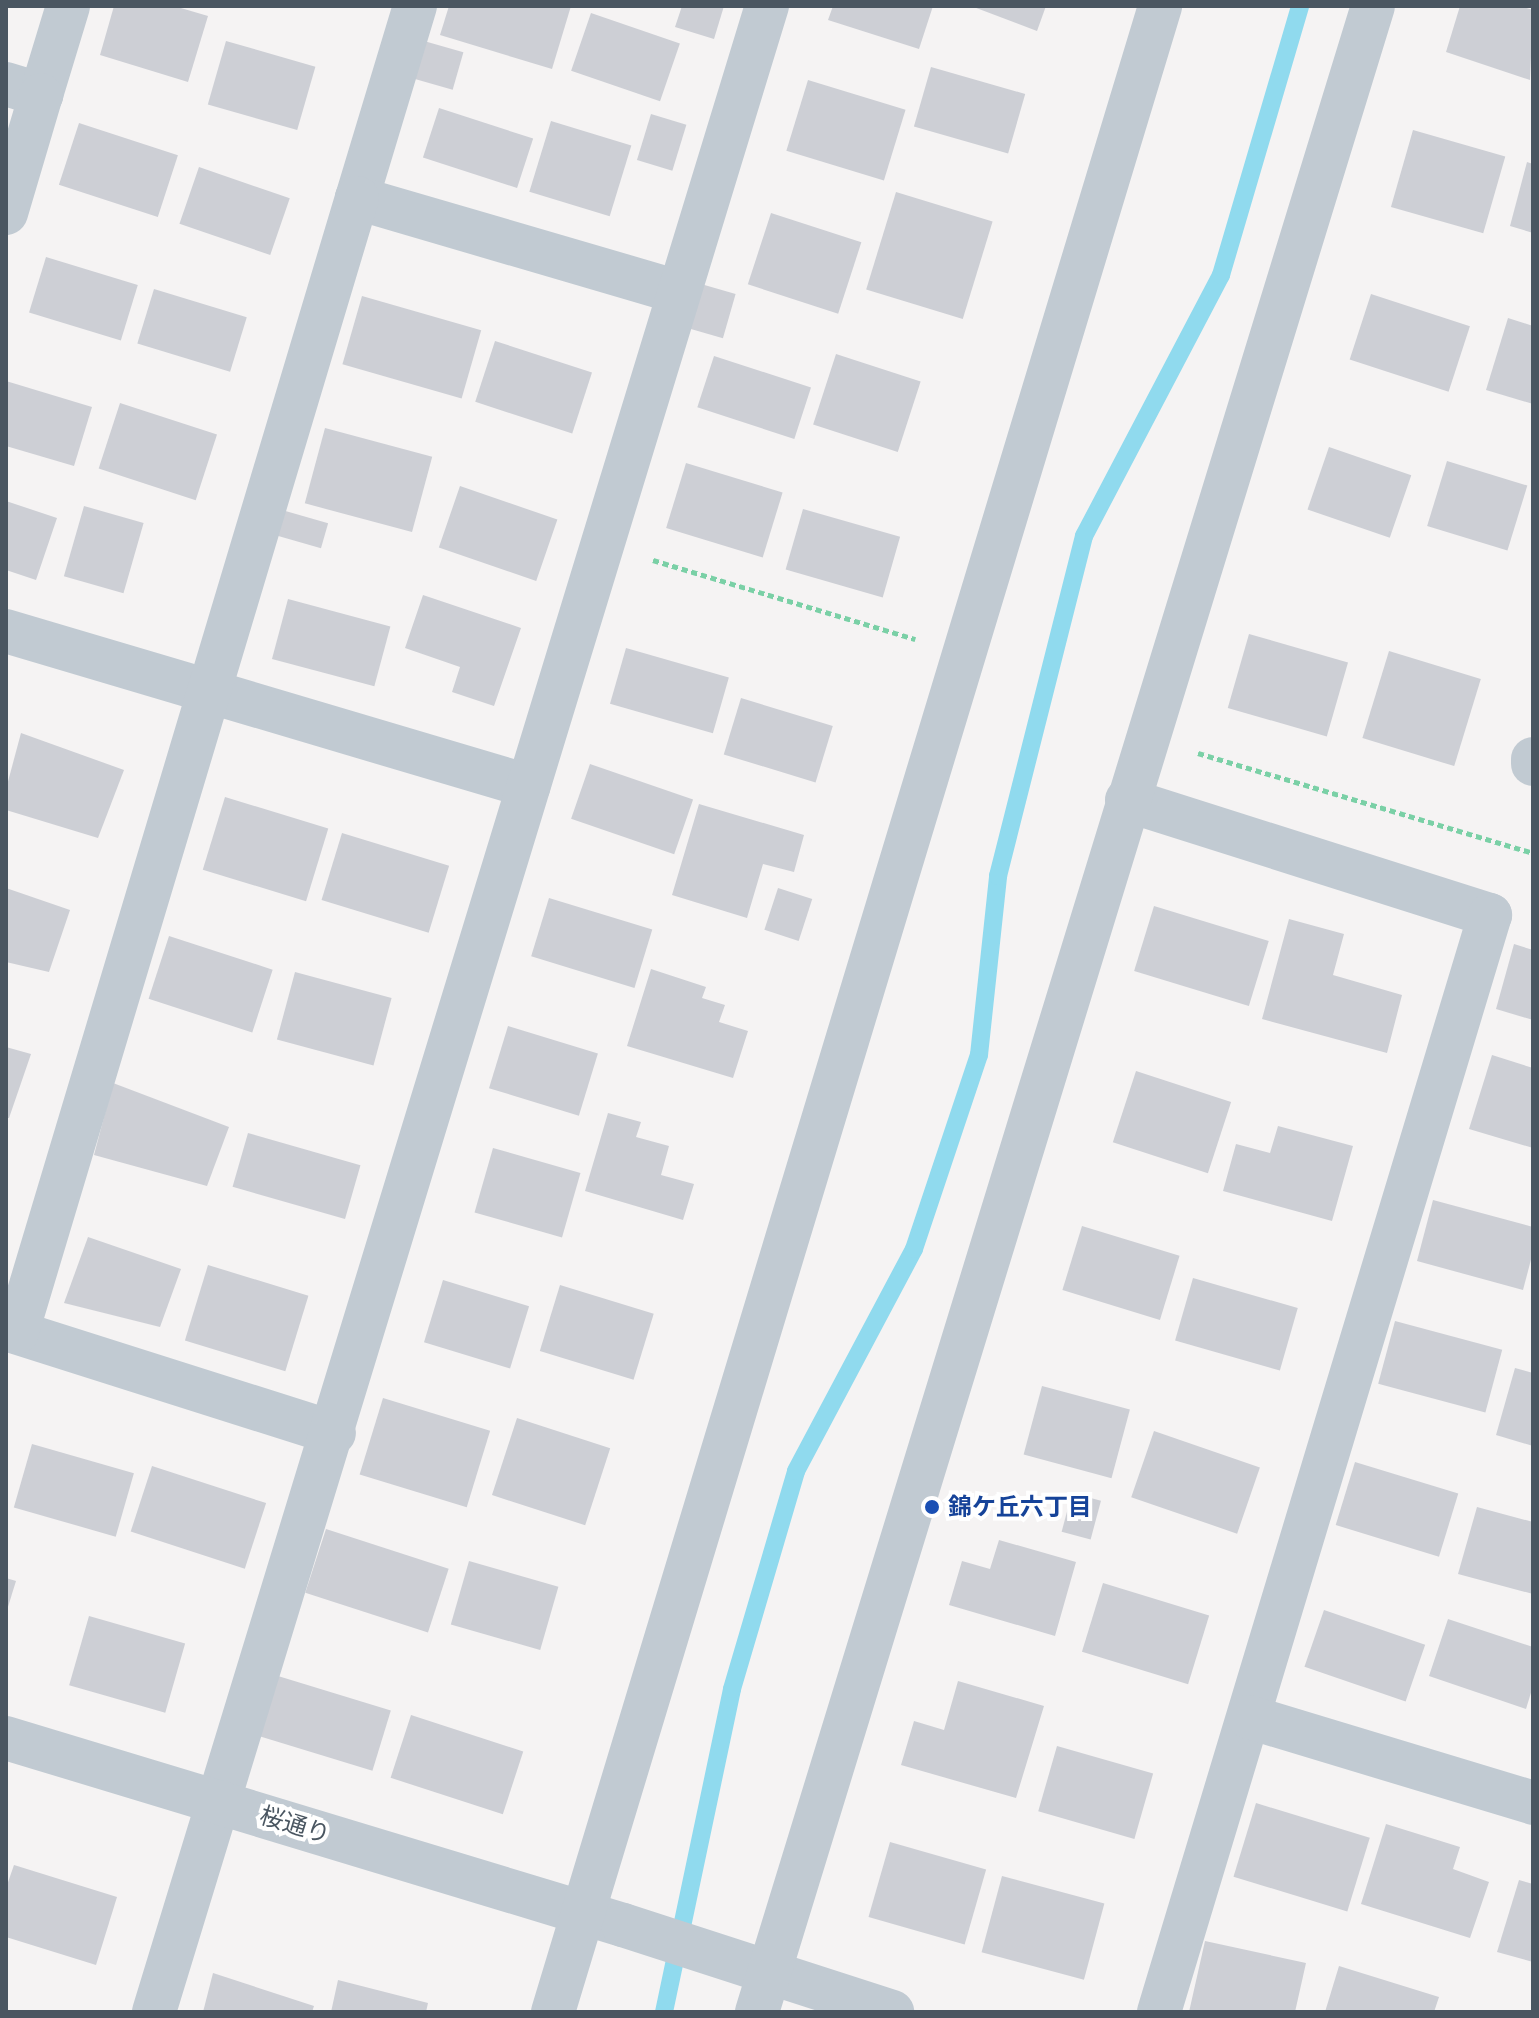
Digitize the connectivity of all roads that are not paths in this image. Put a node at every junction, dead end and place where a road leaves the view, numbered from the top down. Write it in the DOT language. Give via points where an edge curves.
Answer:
graph roads {
  1 [pos="68,6"];
  2 [pos="415,6"];
  3 [pos="767,6"];
  4 [pos="1160,6"];
  5 [pos="1373,6"];
  6 [pos="24,90"];
  7 [pos="357,198"];
  8 [pos="6,213"];
  9 [pos="679,292"];
  10 [pos="6,631"];
  11 [pos="212,689"];
  12 [pos="528,786"];
  13 [pos="1127,800"];
  14 [pos="12,1330"];
  15 [pos="334,1433"];
  16 [pos="1249,1717"];
  17 [pos="6,1738"];
  18 [pos="219,1802"];
  19 [pos="1533,1803"];
  20 [pos="604,1920"];
  21 [pos="756,1983"];
  22 [pos="154,2012"];
  23 [pos="553,2012"];
  24 [pos="892,2012"];
  25 [pos="1159,2012"];
  1 -- 6 [label="street"];
  2 -- 7 [label="street"];
  3 -- 9 [label="street"];
  4 -- 20 [label="street"];
  5 -- 13 [label="street"];
  6 -- 8 [label="street"];
  7 -- 9 [label="street"];
  7 -- 11 [label="street"];
  9 -- 12 [label="street"];
  10 -- 11 [label="street"];
  11 -- 12 [label="street"];
  11 -- 14 [label="street"];
  12 -- 15 [label="street"];
  13 -- 16 [label="street" via="1490,915"];
  13 -- 21 [label="street"];
  14 -- 15 [label="street"];
  15 -- 18 [label="street"];
  16 -- 19 [label="street"];
  16 -- 25 [label="street"];
  17 -- 18 [label="street, 桜通り"];
  18 -- 20 [label="street, 桜通り"];
  18 -- 22 [label="street"];
  20 -- 21 [label="street, 桜通り"];
  20 -- 23 [label="street"];
  21 -- 24 [label="street"];
}
